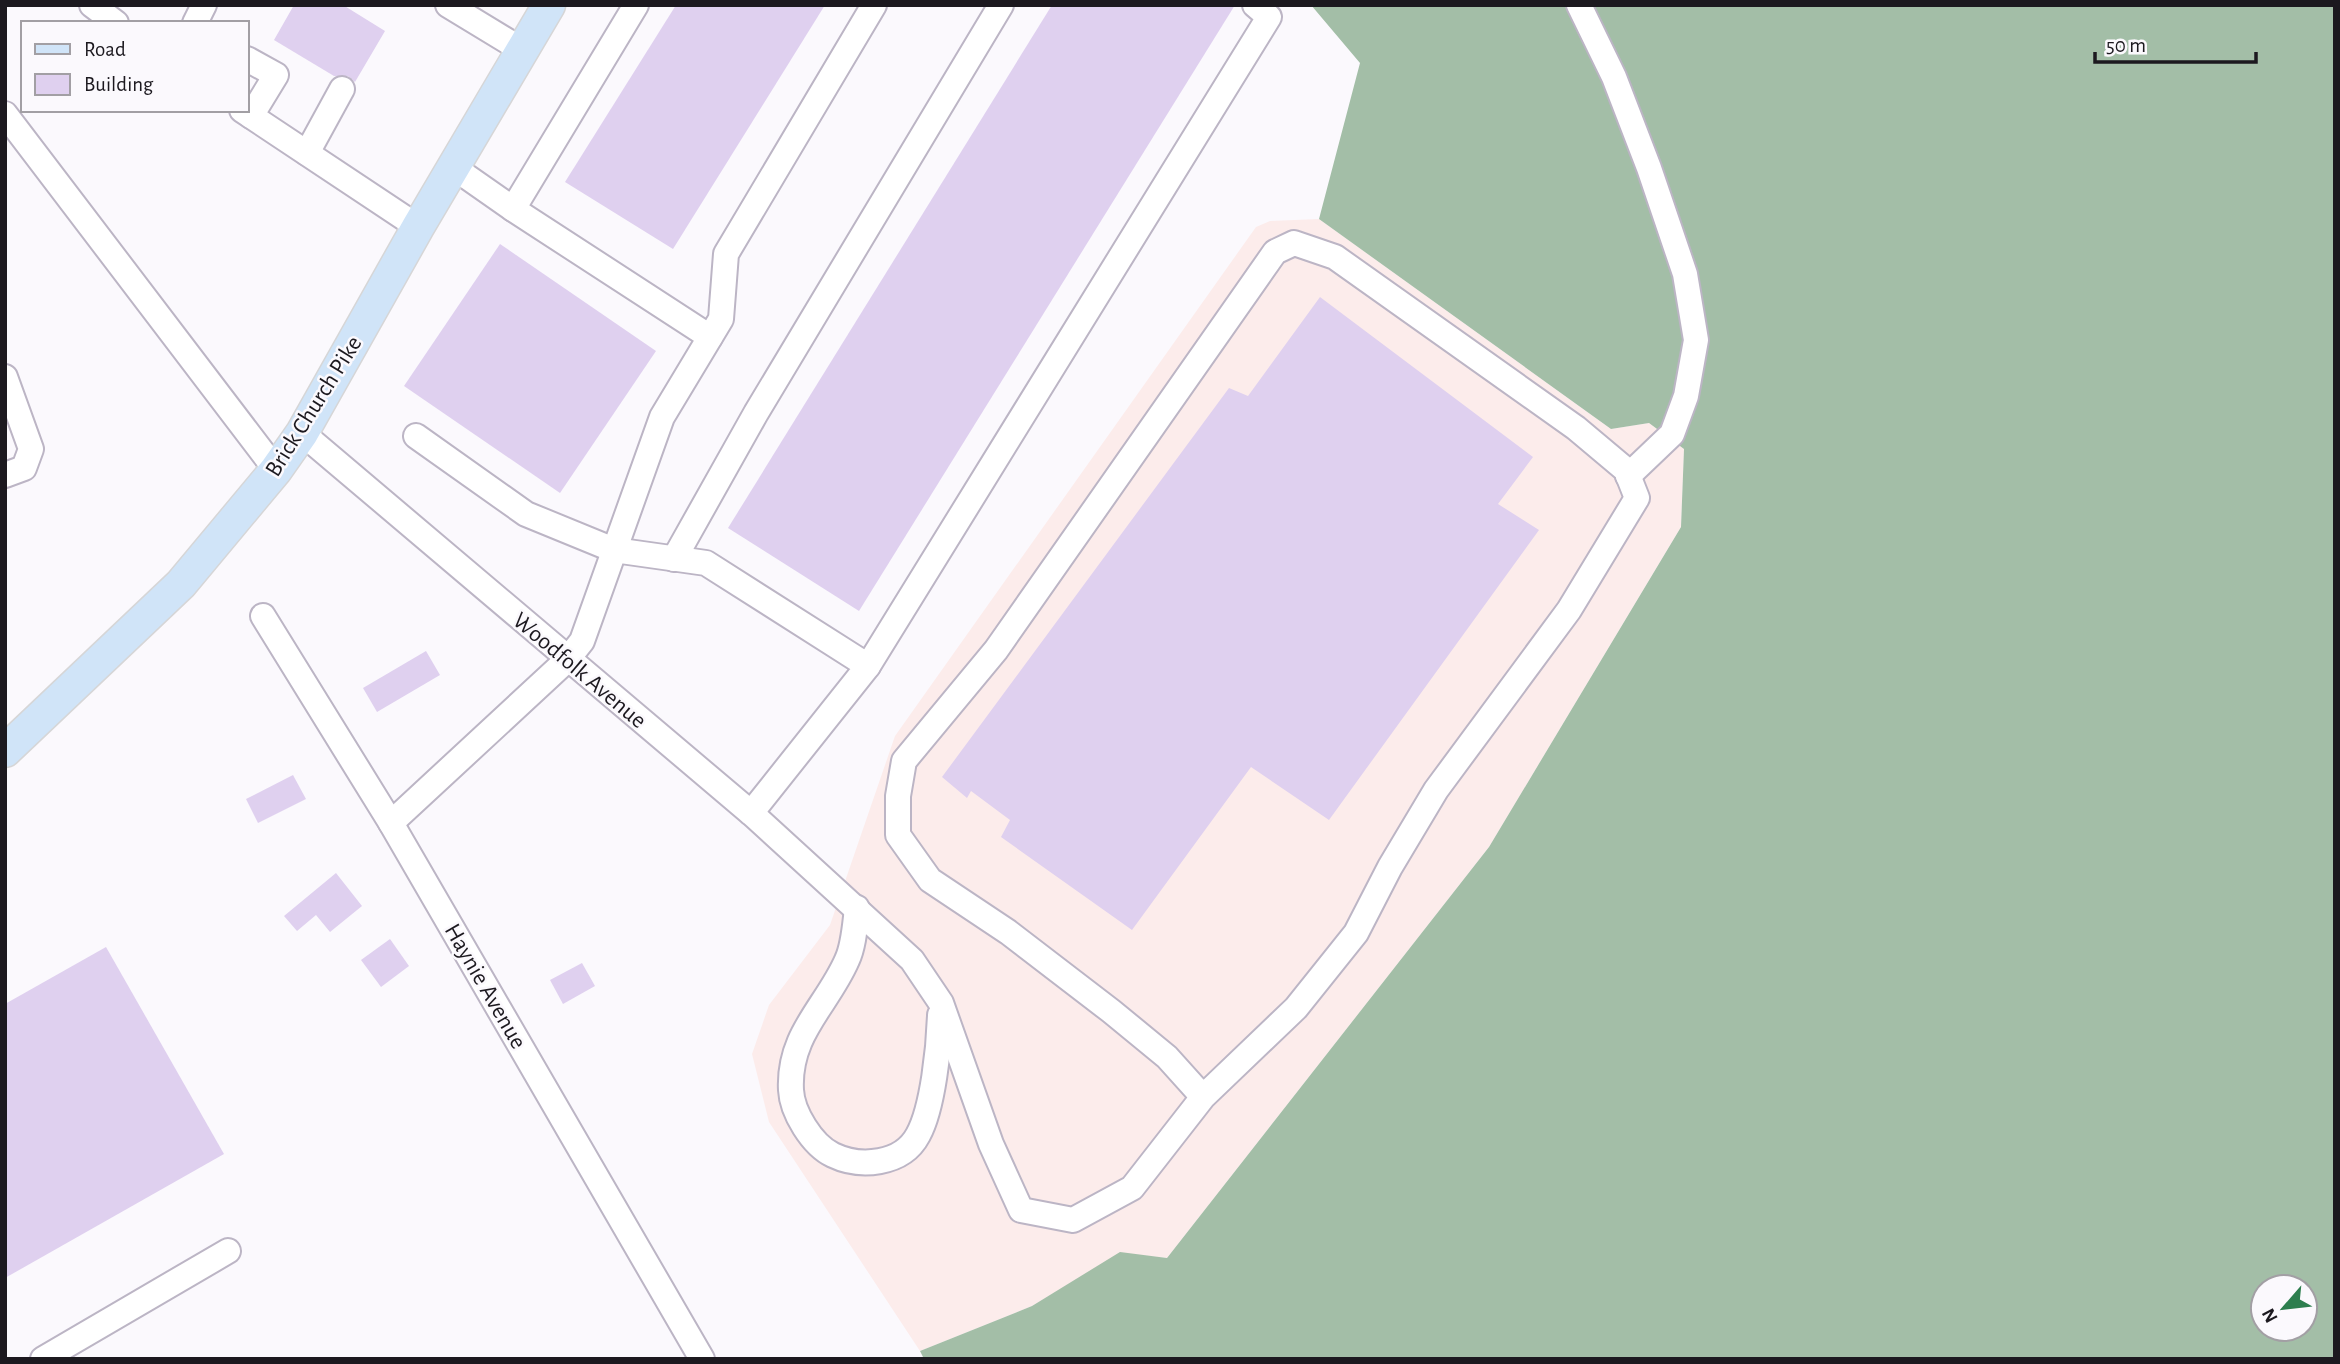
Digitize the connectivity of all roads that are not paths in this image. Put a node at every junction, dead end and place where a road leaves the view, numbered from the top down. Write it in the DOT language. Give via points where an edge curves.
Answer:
graph roads {
  1 [pos="92,5"];
  2 [pos="204,5"];
  3 [pos="448,5"];
  4 [pos="549,5"];
  5 [pos="636,5"];
  6 [pos="874,5"];
  7 [pos="1002,5"];
  8 [pos="1255,5"];
  9 [pos="1579,5"];
  10 [pos="113,21"];
  11 [pos="196,21"];
  12 [pos="522,50"];
  13 [pos="248,60"];
  14 [pos="342,89"];
  15 [pos="248,110"];
  16 [pos="246,113"];
  17 [pos="5,114"];
  18 [pos="307,153"];
  19 [pos="453,167"];
  20 [pos="513,209"];
  21 [pos="418,226"];
  22 [pos="710,337"];
  23 [pos="5,377"];
  24 [pos="302,433"];
  25 [pos="416,436"];
  26 [pos="276,470"];
  27 [pos="5,475"];
  28 [pos="1628,476"];
  29 [pos="614,550"];
  30 [pos="674,559"];
  31 [pos="263,616"];
  32 [pos="567,660"];
  33 [pos="868,666"];
  34 [pos="5,751"];
  35 [pos="751,814"];
  36 [pos="391,823"];
  37 [pos="858,908"];
  38 [pos="941,1003"];
  39 [pos="1203,1097"];
  40 [pos="228,1251"];
  41 [pos="695,1357"];
  42 [pos="43,1359"];
  1 -- 10 [label="street"];
  2 -- 11 [label="street"];
  3 -- 12 [label="street"];
  4 -- 12 [label="main road, Brick Church Pike"];
  5 -- 20 [label="street"];
  6 -- 22 [label="street" via="726,254 721,319"];
  7 -- 30 [label="street" via="756,413"];
  8 -- 33 [label="street" via="1269,17"];
  9 -- 28 [label="street" via="1614,77 1649,169 1685,274 1696,340 1686,396 1672,434"];
  12 -- 19 [label="main road, Brick Church Pike"];
  13 -- 15 [label="street" via="276,75"];
  14 -- 18 [label="street"];
  16 -- 18 [label="street"];
  17 -- 26 [label="street"];
  18 -- 21 [label="street"];
  19 -- 20 [label="street"];
  19 -- 21 [label="main road, Brick Church Pike"];
  20 -- 22 [label="street"];
  21 -- 24 [label="main road, Brick Church Pike"];
  22 -- 29 [label="street" via="662,417"];
  23 -- 27 [label="street" via="31,449 24,468"];
  24 -- 26 [label="main road, Brick Church Pike"];
  24 -- 32 [label="street, Woodfolk Avenue"];
  25 -- 29 [label="street" via="526,514"];
  26 -- 34 [label="main road, Brick Church Pike" via="181,584"];
  28 -- 39 [label="street" via="1637,498 1613,542 1569,610 1436,790 1356,933 1296,1008"];
  28 -- 39 [label="street" via="1576,428 1335,257 1294,243 1275,252 996,650 904,761 898,835 930,880 1008,932 1111,1011 1167,1057"];
  29 -- 30 [label="street"];
  29 -- 32 [label="street" via="582,641"];
  30 -- 33 [label="street" via="706,563"];
  31 -- 36 [label="street, Haynie Avenue"];
  32 -- 35 [label="street, Woodfolk Avenue"];
  32 -- 36 [label="street"];
  33 -- 35 [label="street"];
  35 -- 37 [label="street, Woodfolk Avenue"];
  36 -- 41 [label="street, Haynie Avenue"];
  37 -- 38 [label="street, Woodfolk Avenue" via="912,961"];
  37 -- 38 [label="street" via="848,959 801,1033 791,1070 791,1093 804,1128 832,1154 865,1163 889,1159 906,1150 918,1135 939,1049"];
  38 -- 39 [label="street, Woodfolk Avenue" via="991,1144 1021,1210 1073,1220 1132,1188"];
  40 -- 42 [label="street"];
}
